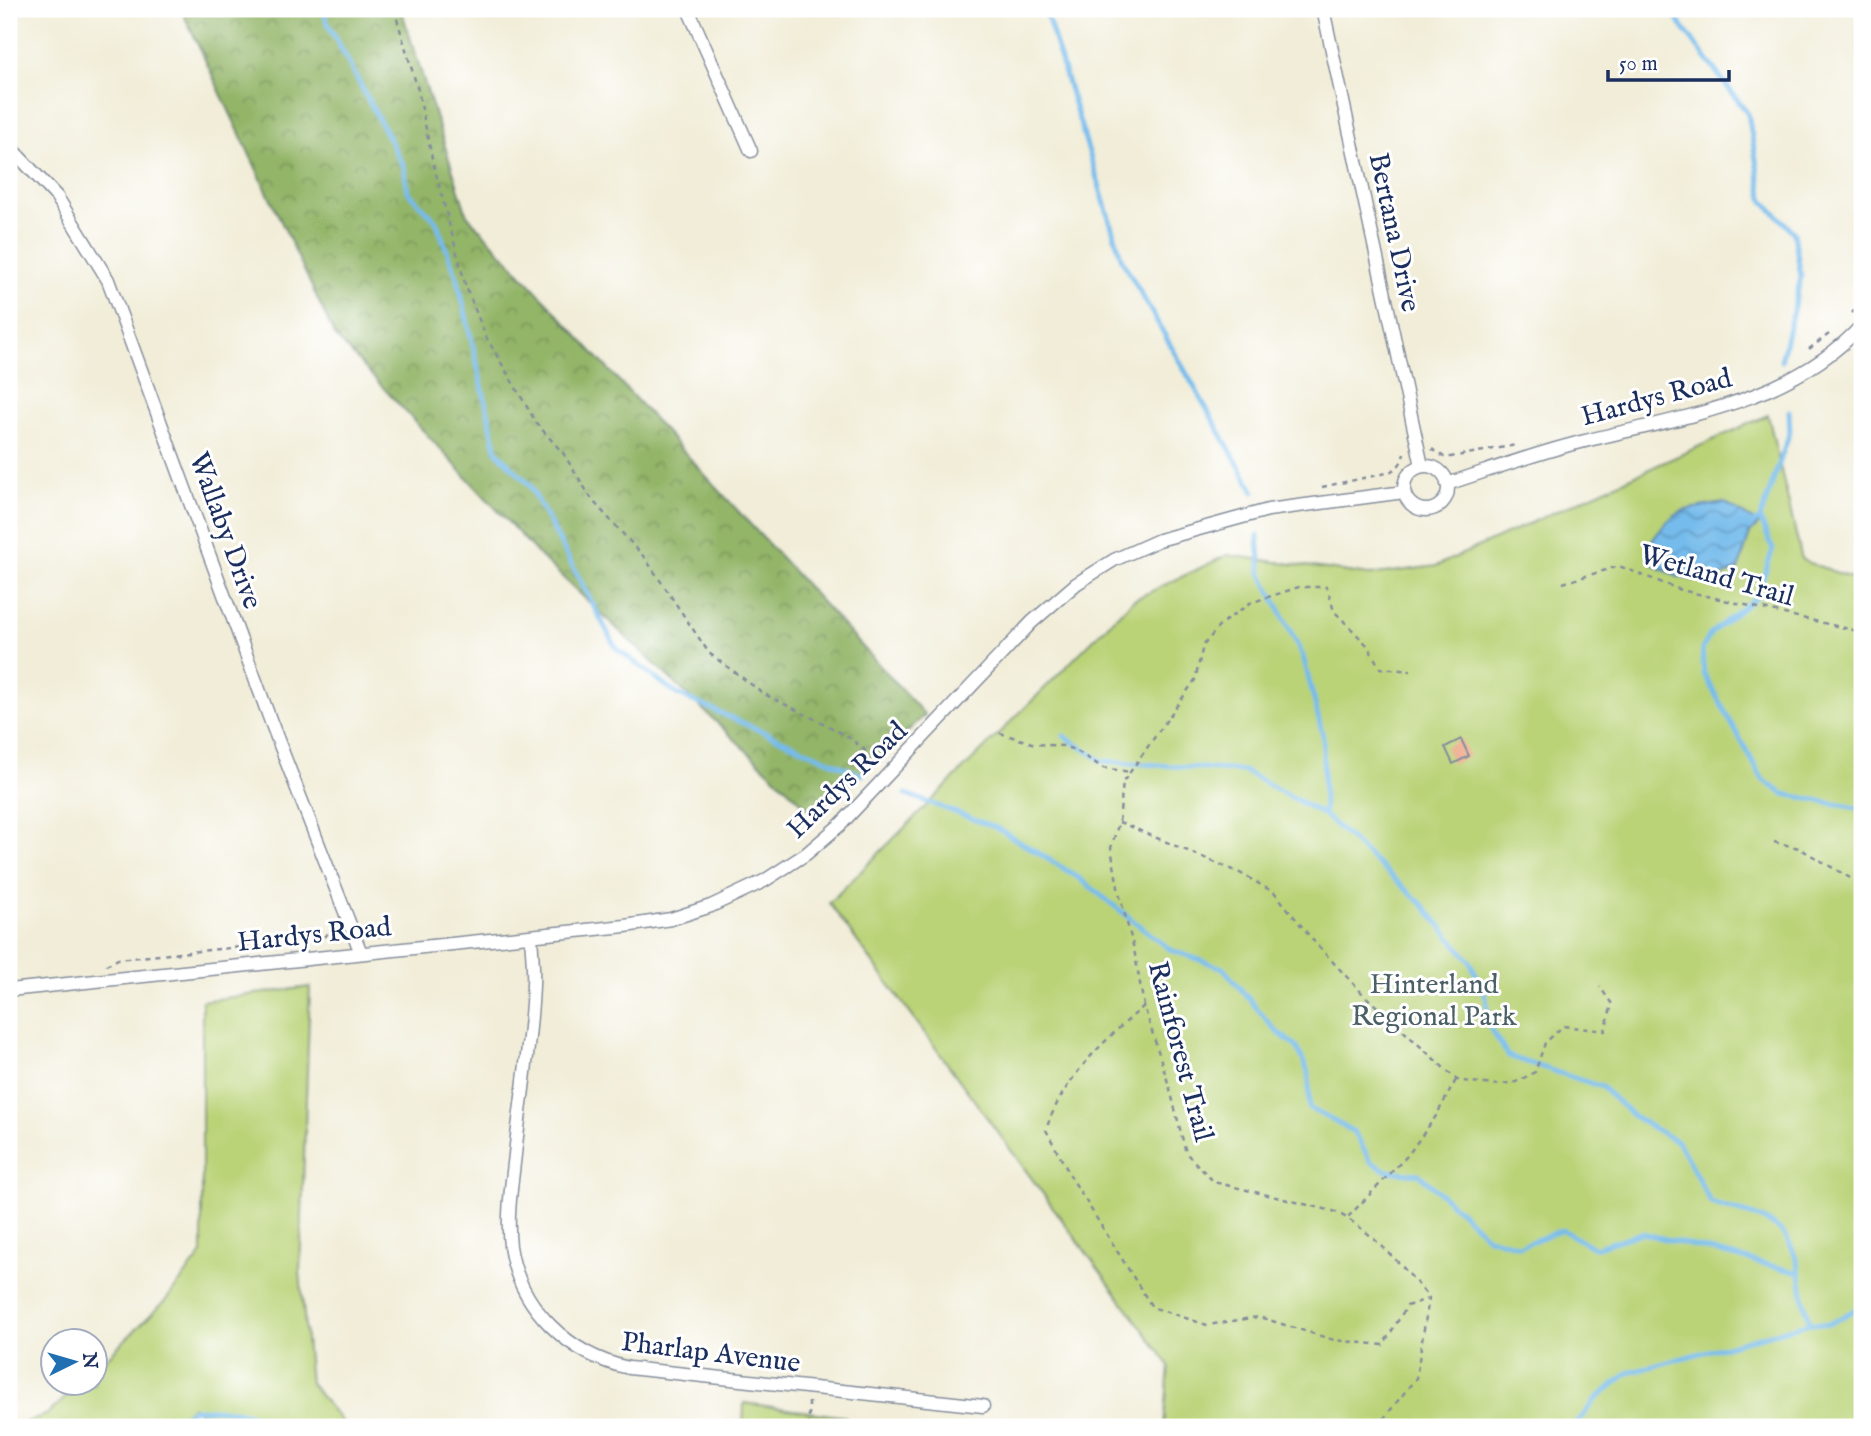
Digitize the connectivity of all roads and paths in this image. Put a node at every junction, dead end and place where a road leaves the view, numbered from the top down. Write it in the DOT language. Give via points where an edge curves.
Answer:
graph roads {
  1 [pos="394,9"];
  2 [pos="688,9"];
  3 [pos="1323,9"];
  4 [pos="9,146"];
  5 [pos="751,151"];
  6 [pos="1862,303"];
  7 [pos="1851,314"];
  8 [pos="1862,325"];
  9 [pos="1836,330"];
  10 [pos="1801,355"];
  11 [pos="1429,442"];
  12 [pos="1522,444"];
  13 [pos="1404,446"];
  14 [pos="1422,466"];
  15 [pos="1447,484"];
  16 [pos="1321,487"];
  17 [pos="1404,492"];
  18 [pos="1563,583"];
  19 [pos="1862,632"];
  20 [pos="1411,671"];
  21 [pos="1000,733"];
  22 [pos="891,772"];
  23 [pos="1130,772"];
  24 [pos="1119,822"];
  25 [pos="1774,842"];
  26 [pos="1862,886"];
  27 [pos="368,928"];
  28 [pos="333,933"];
  29 [pos="531,937"];
  30 [pos="385,938"];
  31 [pos="309,945"];
  32 [pos="271,949"];
  33 [pos="361,953"];
  34 [pos="103,966"];
  35 [pos="1600,987"];
  36 [pos="9,990"];
  37 [pos="1144,1006"];
  38 [pos="1457,1080"];
  39 [pos="1348,1217"];
  40 [pos="1429,1298"];
  41 [pos="809,1389"];
  42 [pos="983,1406"];
  43 [pos="809,1427"];
  44 [pos="1377,1427"];
  1 -- 22 [label="path" via="466,287 486,337 537,424 564,453 593,501 645,558 709,653 764,694 851,739"];
  2 -- 5 [label="street"];
  3 -- 14 [label="street, Bertana Drive"];
  4 -- 33 [label="street, Wallaby Drive" via="57,197 108,280"];
  6 -- 7 [label="path"];
  8 -- 15 [label="street, Hardys Road" via="1813,366 1759,394 1706,412 1583,441"];
  9 -- 10 [label="path"];
  11 -- 12 [label="path" via="1438,454 1451,457"];
  13 -- 16 [label="path" via="1396,470"];
  14 -- 15 [label="street" via="1438,470"];
  14 -- 17 [label="street" via="1410,472"];
  15 -- 17 [label="street" via="1444,499 1431,509 1414,506"];
  17 -- 22 [label="street, Hardys Road" via="1268,510 1159,540 1114,560 1076,584 1031,622"];
  18 -- 19 [label="path, Wetland Trail" via="1619,566 1681,590"];
  20 -- 23 [label="path, Rainforest Trail" via="1380,667 1367,645 1334,611 1327,587 1299,587 1250,603 1221,624 1203,646 1195,680"];
  21 -- 23 [label="path" via="1035,744 1063,746 1103,768"];
  22 -- 29 [label="street, Hardys Road" via="806,854 764,881 711,906 671,919"];
  23 -- 24 [label="path, Rainforest Trail" via="1123,782"];
  24 -- 37 [label="path, Rainforest Trail" via="1111,848"];
  24 -- 38 [label="path" via="1240,873 1275,893 1363,994"];
  25 -- 26 [label="path" via="1799,848"];
  27 -- 30 [label="path"];
  28 -- 31 [label="path"];
  29 -- 33 [label="street, Hardys Road"];
  29 -- 41 [label="street, Pharlap Avenue" via="533,985 510,1218 514,1263 530,1300 552,1329 607,1363"];
  32 -- 34 [label="path" via="261,945 117,959"];
  33 -- 36 [label="street, Hardys Road"];
  35 -- 38 [label="path" via="1612,1004 1605,1031 1563,1026 1545,1042 1535,1072 1516,1082 1493,1085"];
  37 -- 39 [label="path, Rainforest Trail" via="1186,1153 1214,1182"];
  37 -- 40 [label="path" via="1103,1042 1074,1076 1046,1130 1152,1307 1207,1325 1259,1317 1335,1340 1383,1345 1407,1306"];
  38 -- 39 [label="path" via="1408,1155"];
  39 -- 40 [label="path, Rainforest Trail" via="1411,1275"];
  40 -- 44 [label="path" via="1416,1378"];
  41 -- 42 [label="street, Pharlap Avenue"];
  41 -- 43 [label="path"];
}
